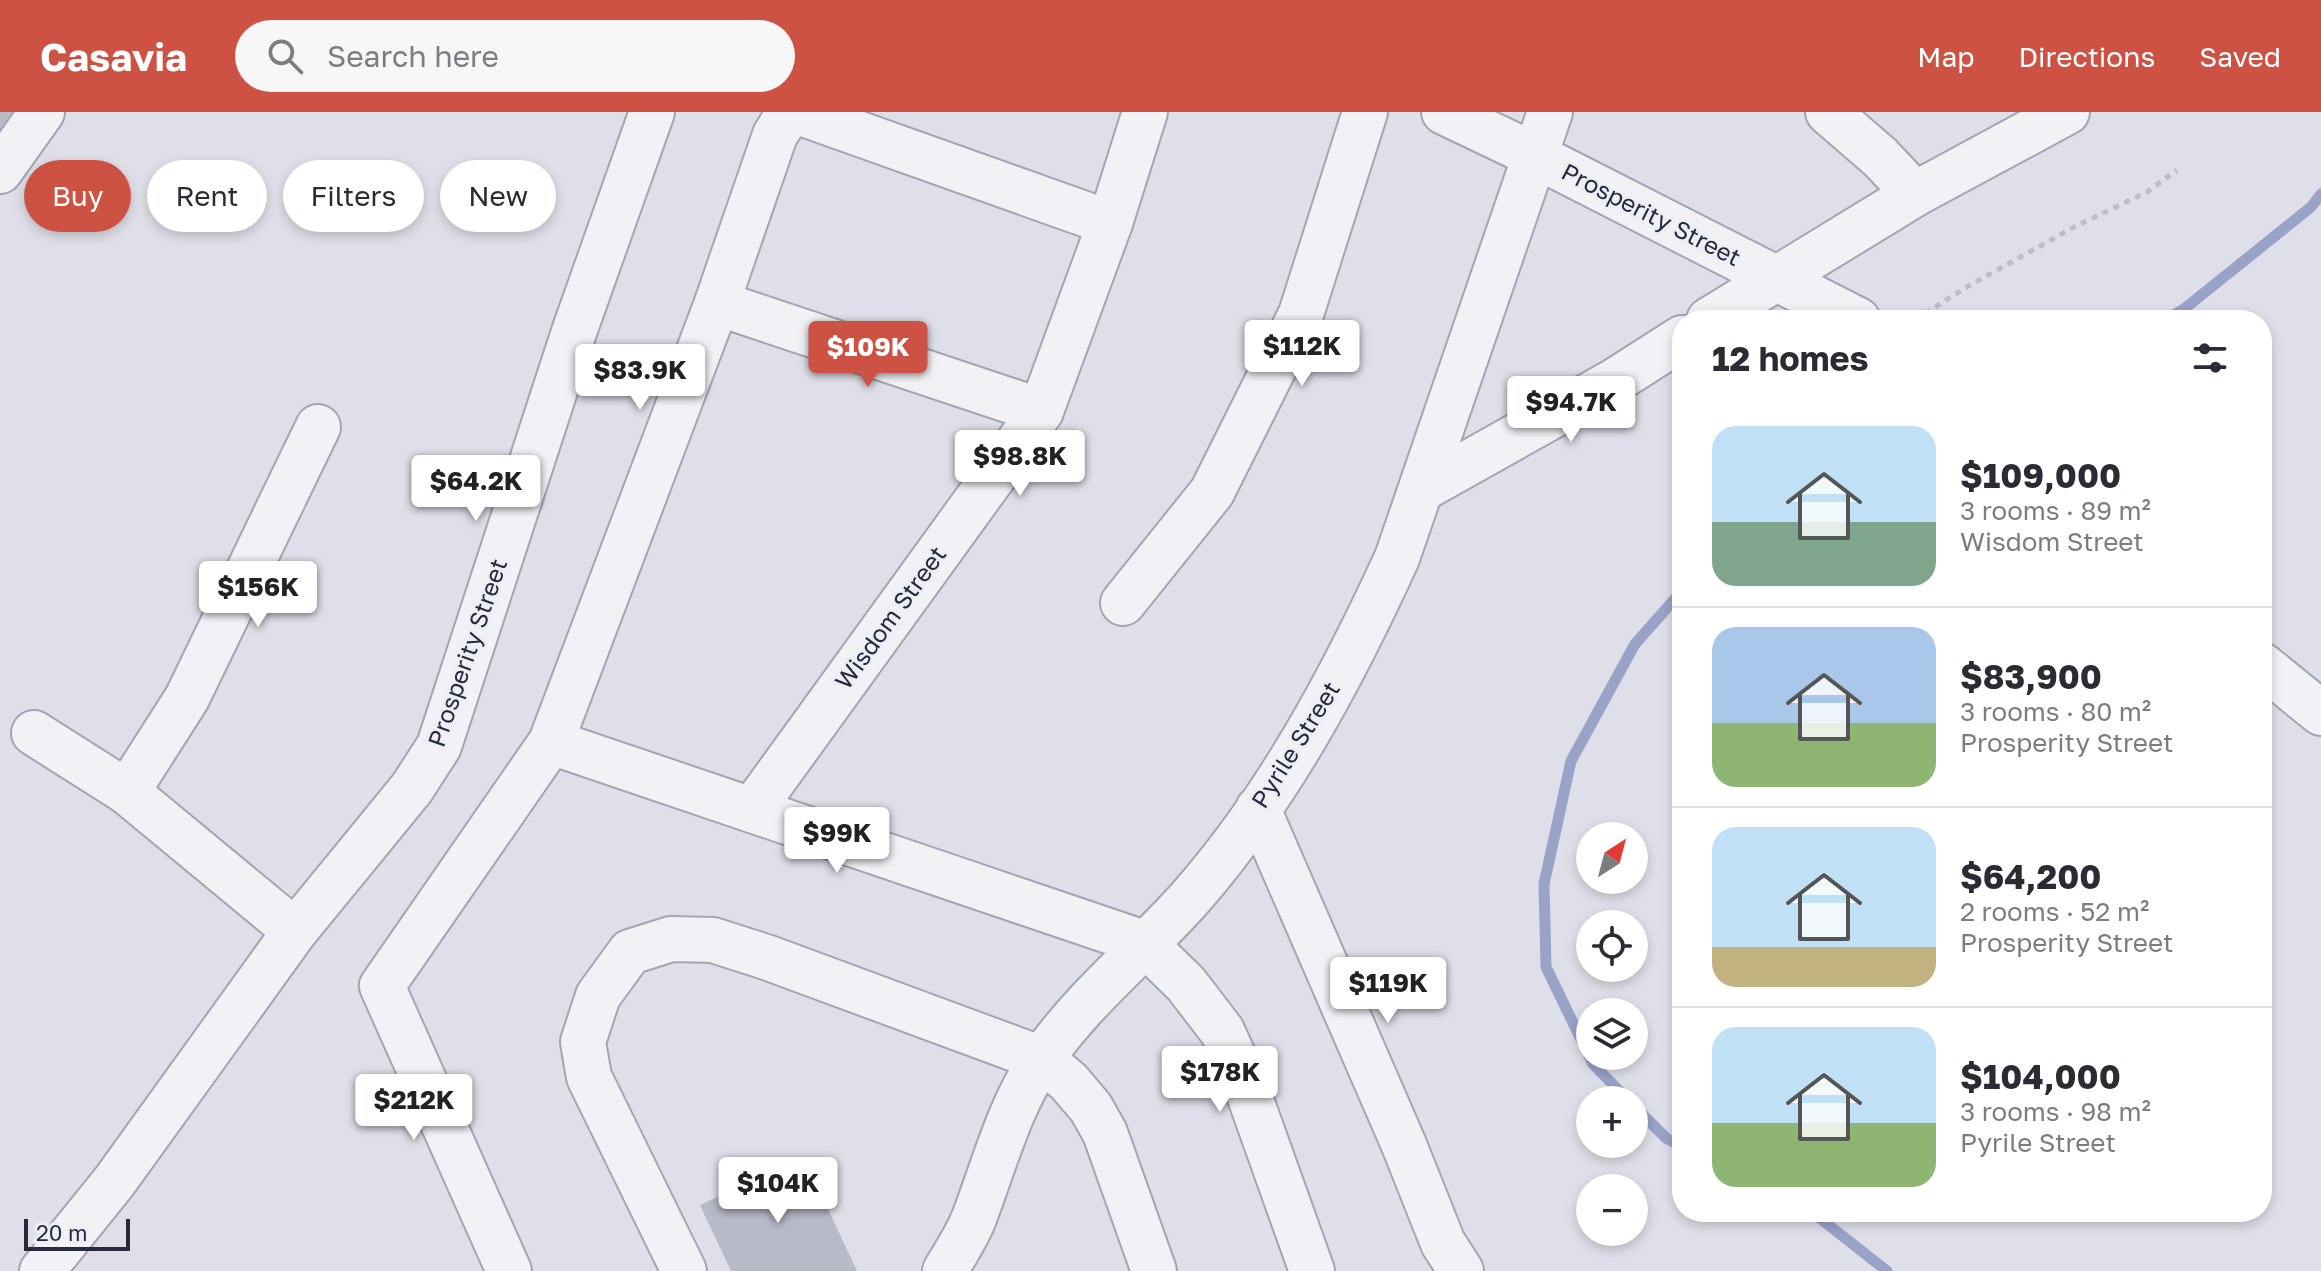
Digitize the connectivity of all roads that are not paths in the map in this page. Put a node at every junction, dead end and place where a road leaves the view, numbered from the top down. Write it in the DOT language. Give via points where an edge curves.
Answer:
graph roads {
  1 [pos="42,112"];
  2 [pos="652,112"];
  3 [pos="796,112"];
  4 [pos="1145,112"];
  5 [pos="1365,112"];
  6 [pos="1444,112"];
  7 [pos="1550,112"];
  8 [pos="1828,112"];
  9 [pos="2037,119"];
  10 [pos="1534,155"];
  11 [pos="0,171"];
  12 [pos="1915,194"];
  13 [pos="1110,223"];
  14 [pos="1774,278"];
  15 [pos="717,303"];
  16 [pos="1724,310"];
  17 [pos="1838,310"];
  18 [pos="1672,344"];
  19 [pos="1041,411"];
  20 [pos="318,427"];
  21 [pos="1422,489"];
  22 [pos="1123,603"];
  23 [pos="2272,673"];
  24 [pos="2321,713"];
  25 [pos="34,733"];
  26 [pos="551,742"];
  27 [pos="127,792"];
  28 [pos="1258,809"];
  29 [pos="752,810"];
  30 [pos="295,931"];
  31 [pos="1144,943"];
  32 [pos="1042,1059"];
  33 [pos="42,1271"];
  34 [pos="509,1271"];
  35 [pos="684,1271"];
  36 [pos="945,1271"];
  37 [pos="1154,1271"];
  38 [pos="1312,1271"];
  39 [pos="1461,1271"];
  1 -- 11 [label="street"];
  2 -- 30 [label="street, Prosperity Street" via="439,746 412,788"];
  3 -- 13 [label="street"];
  3 -- 15 [label="street" via="775,135"];
  4 -- 13 [label="street, Wisdom Street"];
  5 -- 22 [label="street" via="1301,314 1212,492"];
  6 -- 10 [label="street, Prosperity Street"];
  7 -- 10 [label="street, Pyrile Street"];
  8 -- 12 [label="street"];
  9 -- 12 [label="street"];
  10 -- 14 [label="street, Prosperity Street"];
  10 -- 21 [label="street, Pyrile Street"];
  12 -- 14 [label="street"];
  13 -- 19 [label="street, Wisdom Street"];
  14 -- 16 [label="street"];
  14 -- 17 [label="street, Prosperity Street"];
  15 -- 19 [label="street"];
  15 -- 26 [label="street"];
  18 -- 21 [label="street"];
  19 -- 29 [label="street, Wisdom Street"];
  20 -- 27 [label="street" via="187,698"];
  21 -- 28 [label="street, Pyrile Street" via="1367,624"];
  23 -- 24 [label="street"];
  25 -- 27 [label="street"];
  26 -- 29 [label="street"];
  26 -- 34 [label="street" via="382,986"];
  27 -- 30 [label="street"];
  28 -- 31 [label="street, Pyrile Street" via="1189,899"];
  28 -- 39 [label="street" via="1443,1243"];
  29 -- 31 [label="street"];
  30 -- 33 [label="street, Prosperity Street" via="114,1182"];
  31 -- 32 [label="street, Pyrile Street" via="1075,1014"];
  31 -- 38 [label="street" via="1186,984 1222,1031"];
  32 -- 35 [label="street" via="713,940 671,939 630,952 598,996 583,1042 589,1077"];
  32 -- 36 [label="street, Pyrile Street" via="1020,1093 973,1222"];
  32 -- 37 [label="street" via="1069,1082 1105,1133"];
}
